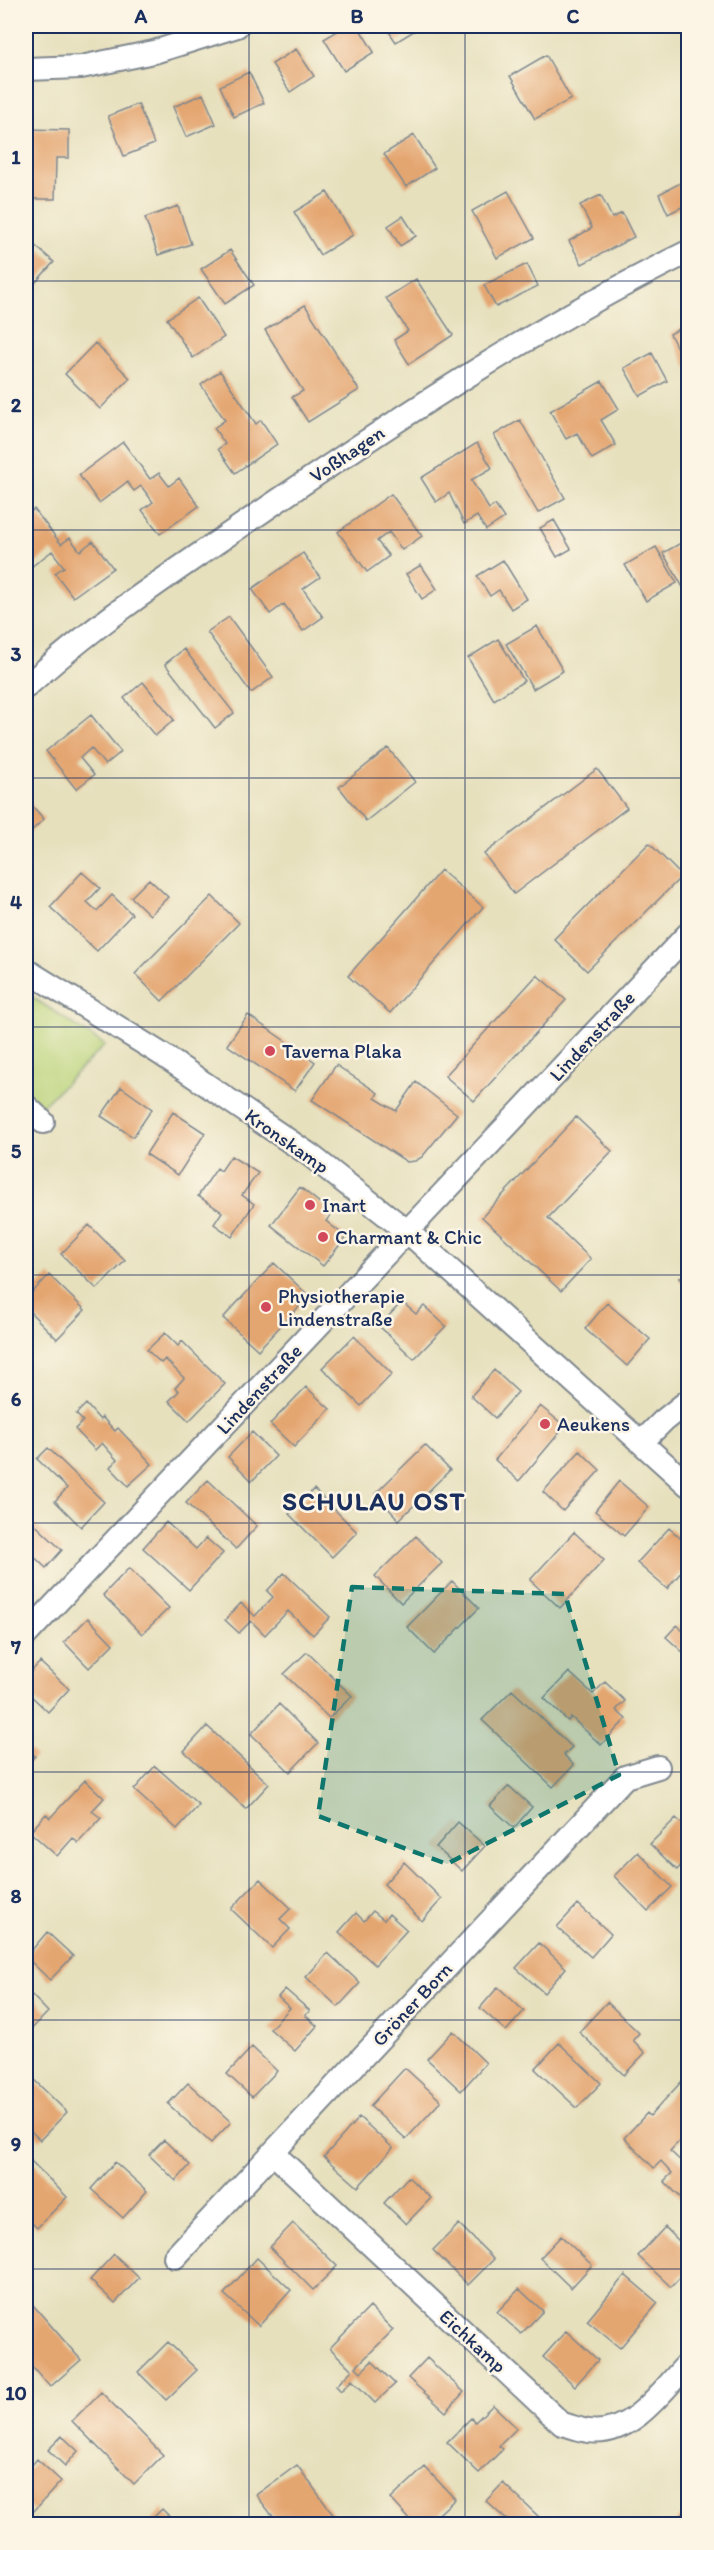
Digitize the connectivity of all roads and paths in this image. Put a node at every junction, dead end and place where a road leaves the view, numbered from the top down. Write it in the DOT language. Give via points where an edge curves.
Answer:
graph roads {
  1 [pos="222,28"];
  2 [pos="26,69"];
  3 [pos="688,252"];
  4 [pos="26,687"];
  5 [pos="688,934"];
  6 [pos="26,970"];
  7 [pos="26,1106"];
  8 [pos="43,1122"];
  9 [pos="408,1232"];
  10 [pos="688,1401"];
  11 [pos="642,1442"];
  12 [pos="688,1485"];
  13 [pos="26,1635"];
  14 [pos="658,1767"];
  15 [pos="273,2153"];
  16 [pos="175,2257"];
  17 [pos="688,2363"];
  1 -- 2 [label="street" via="154,52 81,67"];
  3 -- 4 [label="street, Voßhagen" via="576,310 416,407 118,610"];
  5 -- 9 [label="street, Lindenstraße"];
  6 -- 9 [label="street, Kronskamp" via="161,1054 310,1155"];
  7 -- 8 [label="street"];
  9 -- 11 [label="street, Kronskamp"];
  9 -- 13 [label="street, Lindenstraße"];
  10 -- 11 [label="street"];
  11 -- 12 [label="street, Kronskamp"];
  14 -- 15 [label="street, Gröner Born" via="625,1777"];
  15 -- 16 [label="street, Gröner Born"];
  15 -- 17 [label="street, Eichkamp" via="562,2424 591,2432 616,2427 642,2413"];
}
